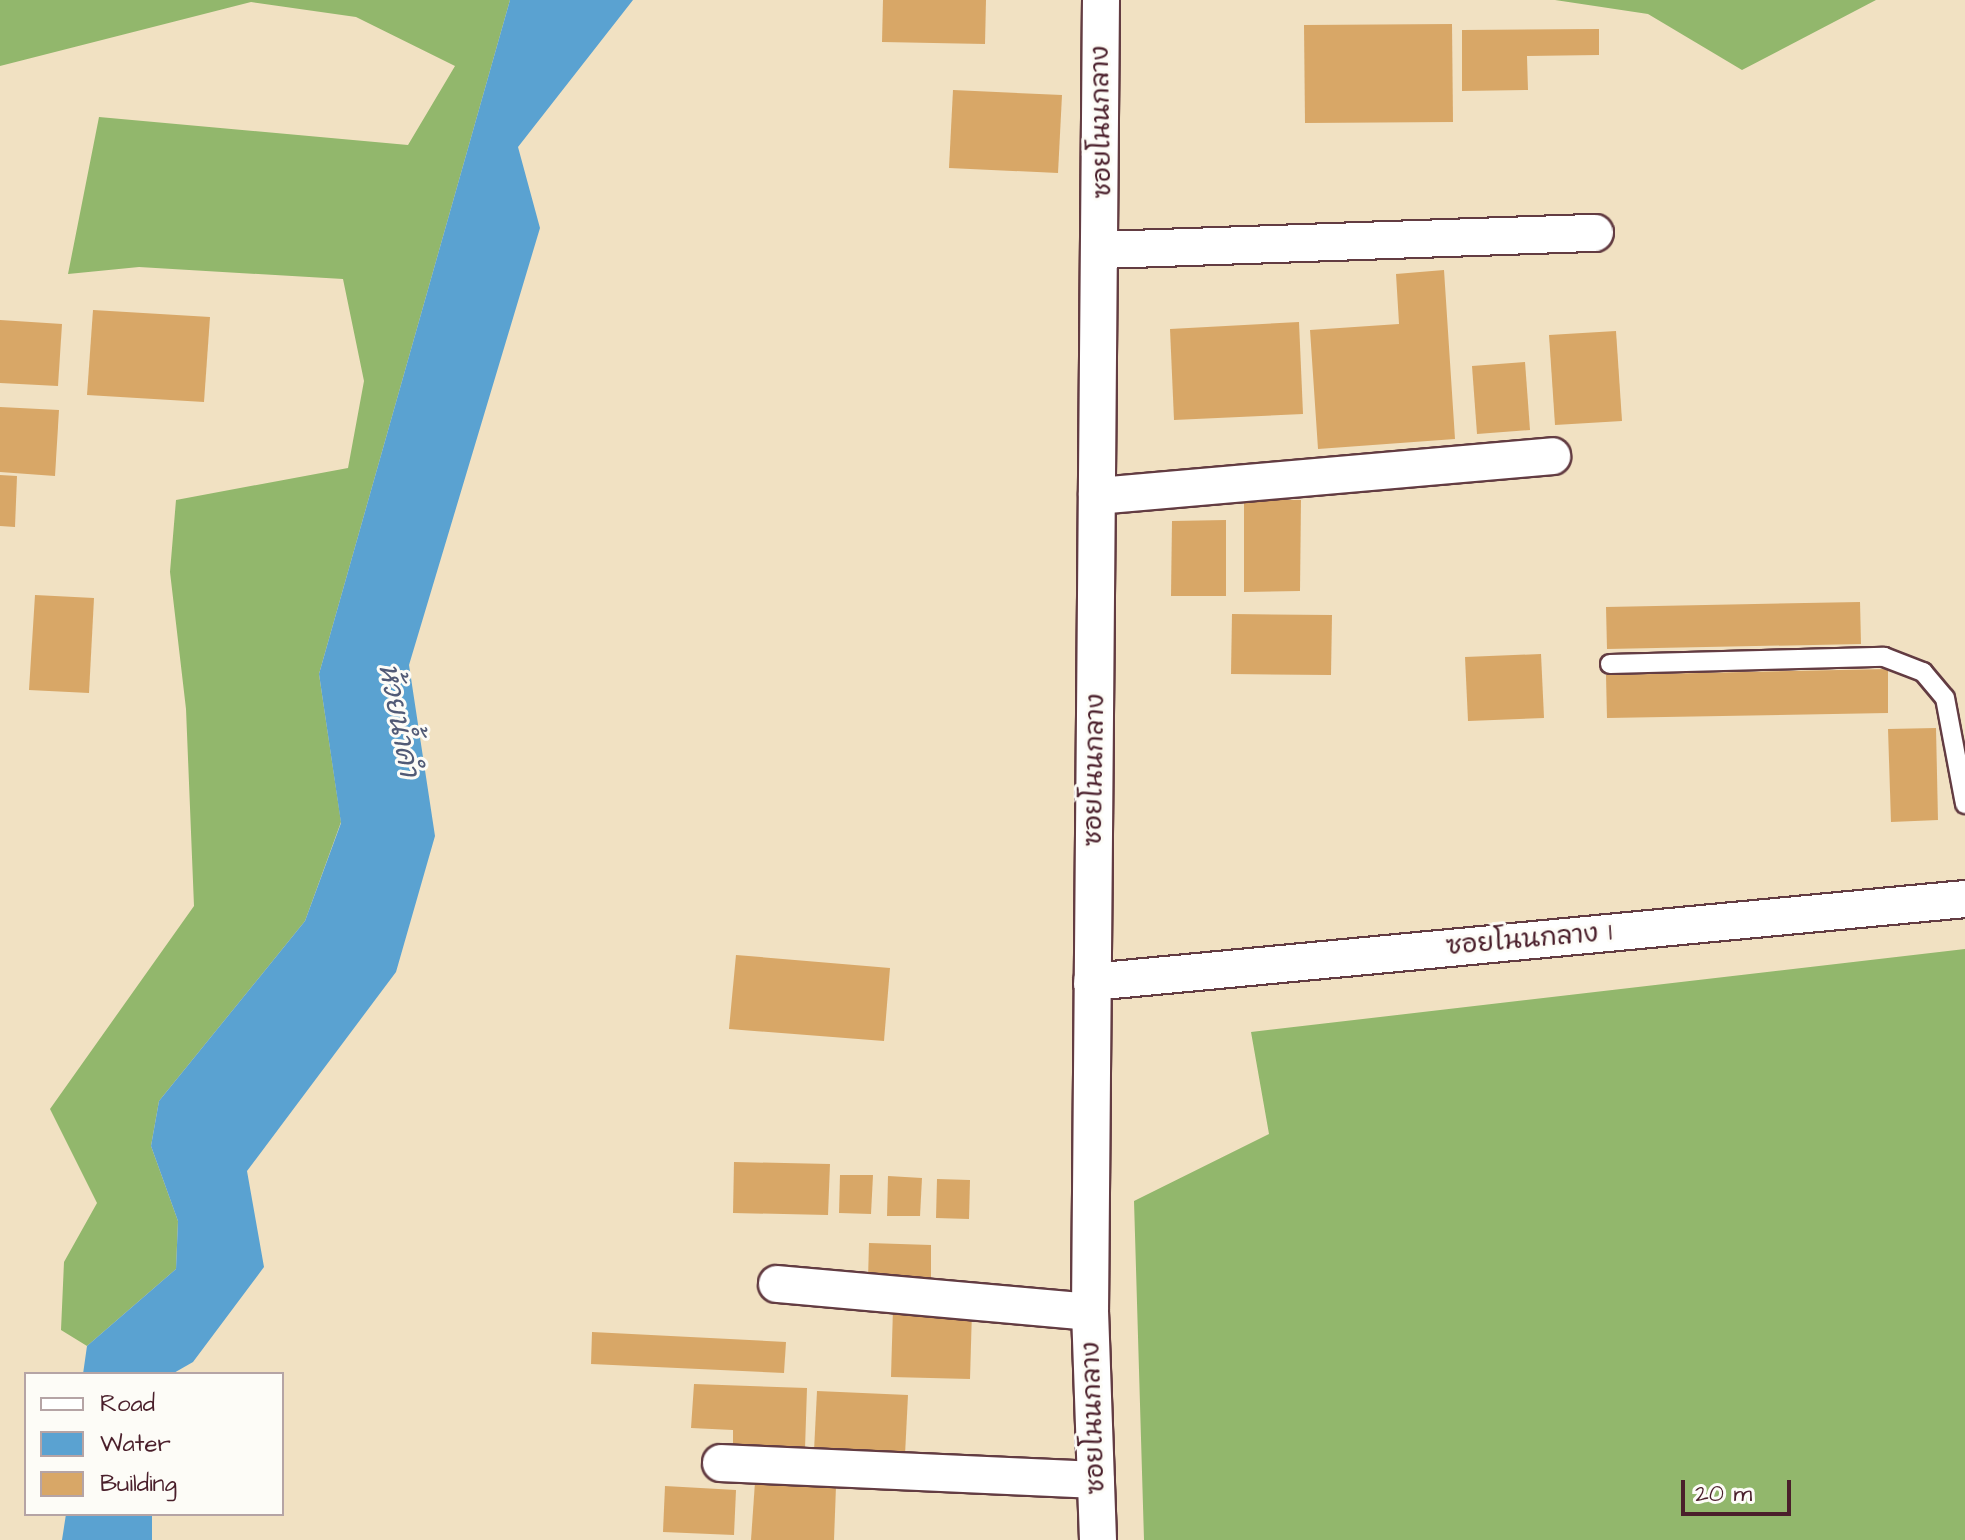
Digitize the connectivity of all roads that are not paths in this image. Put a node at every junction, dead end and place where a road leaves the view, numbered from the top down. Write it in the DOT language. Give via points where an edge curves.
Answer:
graph roads {
  1 [pos="1101,0"];
  2 [pos="1595,233"];
  3 [pos="1103,250"];
  4 [pos="1552,456"];
  5 [pos="1097,496"];
  6 [pos="1610,664"];
  7 [pos="1965,804"];
  8 [pos="1965,899"];
  9 [pos="1092,982"];
  10 [pos="777,1284"];
  11 [pos="1090,1312"];
  12 [pos="721,1463"];
  13 [pos="1096,1480"];
  14 [pos="1098,1540"];
  1 -- 3 [label="street, ซอยโนนกลาง"];
  2 -- 3 [label="street"];
  3 -- 5 [label="street, ซอยโนนกลาง"];
  4 -- 5 [label="street"];
  5 -- 9 [label="street, ซอยโนนกลาง"];
  6 -- 7 [label="lane" via="1884,657 1910,667 1945,698"];
  8 -- 9 [label="street, ซอยโนนกลาง 1"];
  9 -- 11 [label="street, ซอยโนนกลาง"];
  10 -- 11 [label="street"];
  11 -- 13 [label="street, ซอยโนนกลาง"];
  12 -- 13 [label="street"];
  13 -- 14 [label="street, ซอยโนนกลาง"];
}
